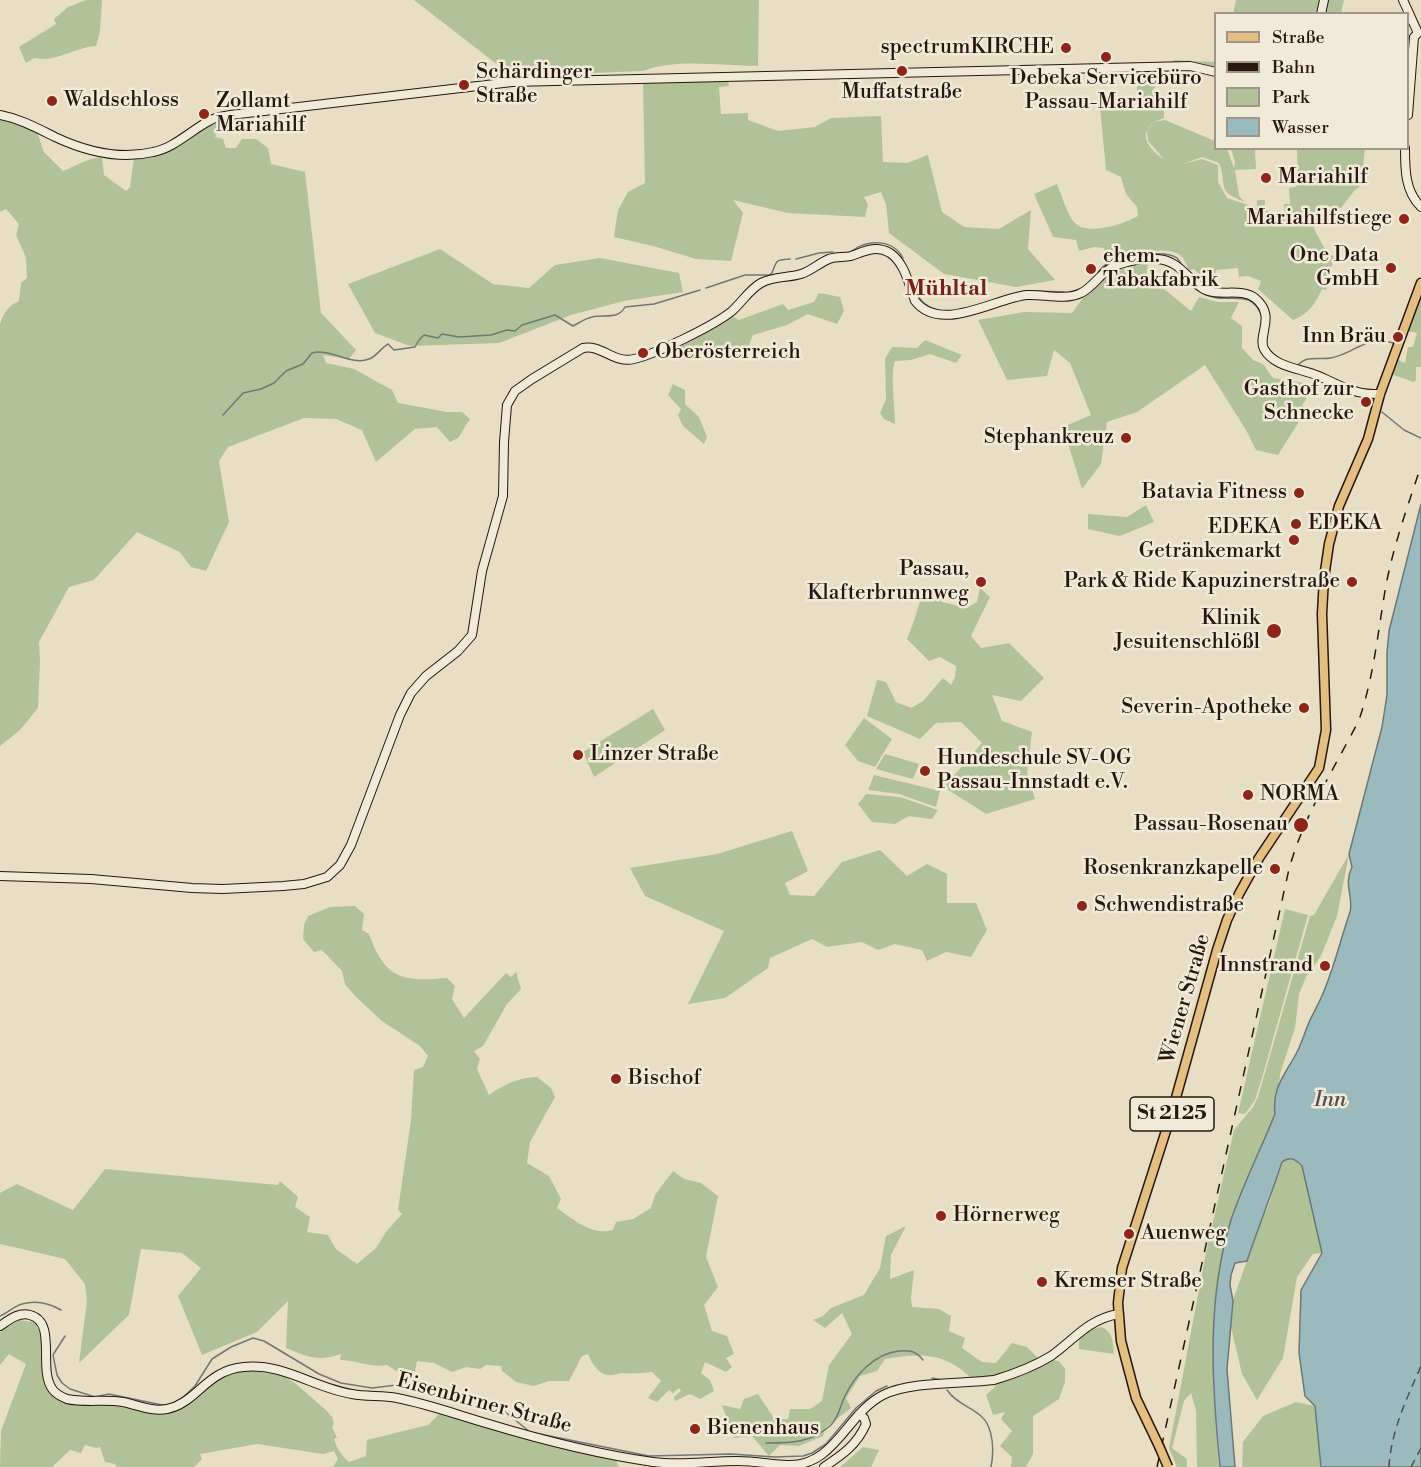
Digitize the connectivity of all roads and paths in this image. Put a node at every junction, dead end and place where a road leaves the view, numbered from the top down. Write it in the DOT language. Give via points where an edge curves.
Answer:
graph roads {
  1 [pos="1403,0"];
  2 [pos="1420,33"];
  3 [pos="1214,72"];
  4 [pos="1409,93"];
  5 [pos="0,115"];
  6 [pos="1405,150"];
  7 [pos="1418,205"];
  8 [pos="1421,283"];
  9 [pos="1380,394"];
  10 [pos="0,876"];
  11 [pos="1118,1314"];
  12 [pos="0,1326"];
  13 [pos="859,1414"];
  14 [pos="824,1467"];
  15 [pos="1168,1467"];
  1 -- 2 [label="main road"];
  2 -- 4 [label="main road" via="1414,37"];
  3 -- 5 [label="main road" via="1190,66 512,82 230,115 208,122 160,150 132,155 103,153"];
  6 -- 7 [label="main road" via="1407,185"];
  8 -- 9 [label="main road, St 2125"];
  9 -- 10 [label="main road" via="1355,392 1274,358 1262,344 1267,323 1256,299 1203,289 1169,261 1142,260 1107,270 1082,293 1066,297 1026,295 948,315 920,306 900,262 877,248 829,259 802,274 769,279 724,316 659,350 627,360 590,346 582,348 532,379 510,398 505,416 503,496 482,571 472,635 411,693 351,845 334,872 304,884 223,889"];
  9 -- 11 [label="main road, Wiener Straße / St 2125" via="1368,439 1339,506 1328,553 1322,614 1324,752 1319,768 1239,894 1217,950 1172,1112 1125,1257"];
  11 -- 13 [label="main road, Eisenbirner Straße" via="1091,1323 1048,1358 1020,1372 994,1380 889,1393"];
  11 -- 15 [label="main road, Wiener Straße / St 2125, bridge" via="1123,1352 1136,1398"];
  12 -- 13 [label="main road, Eisenbirner Straße" via="24,1314 41,1322 46,1334 48,1378 54,1391 64,1398 164,1409 183,1402 226,1371 264,1367 287,1371 342,1392 398,1398 567,1445 671,1464 804,1463 832,1447"];
  13 -- 14 [label="main road" via="866,1421 865,1428 851,1448"];
}
